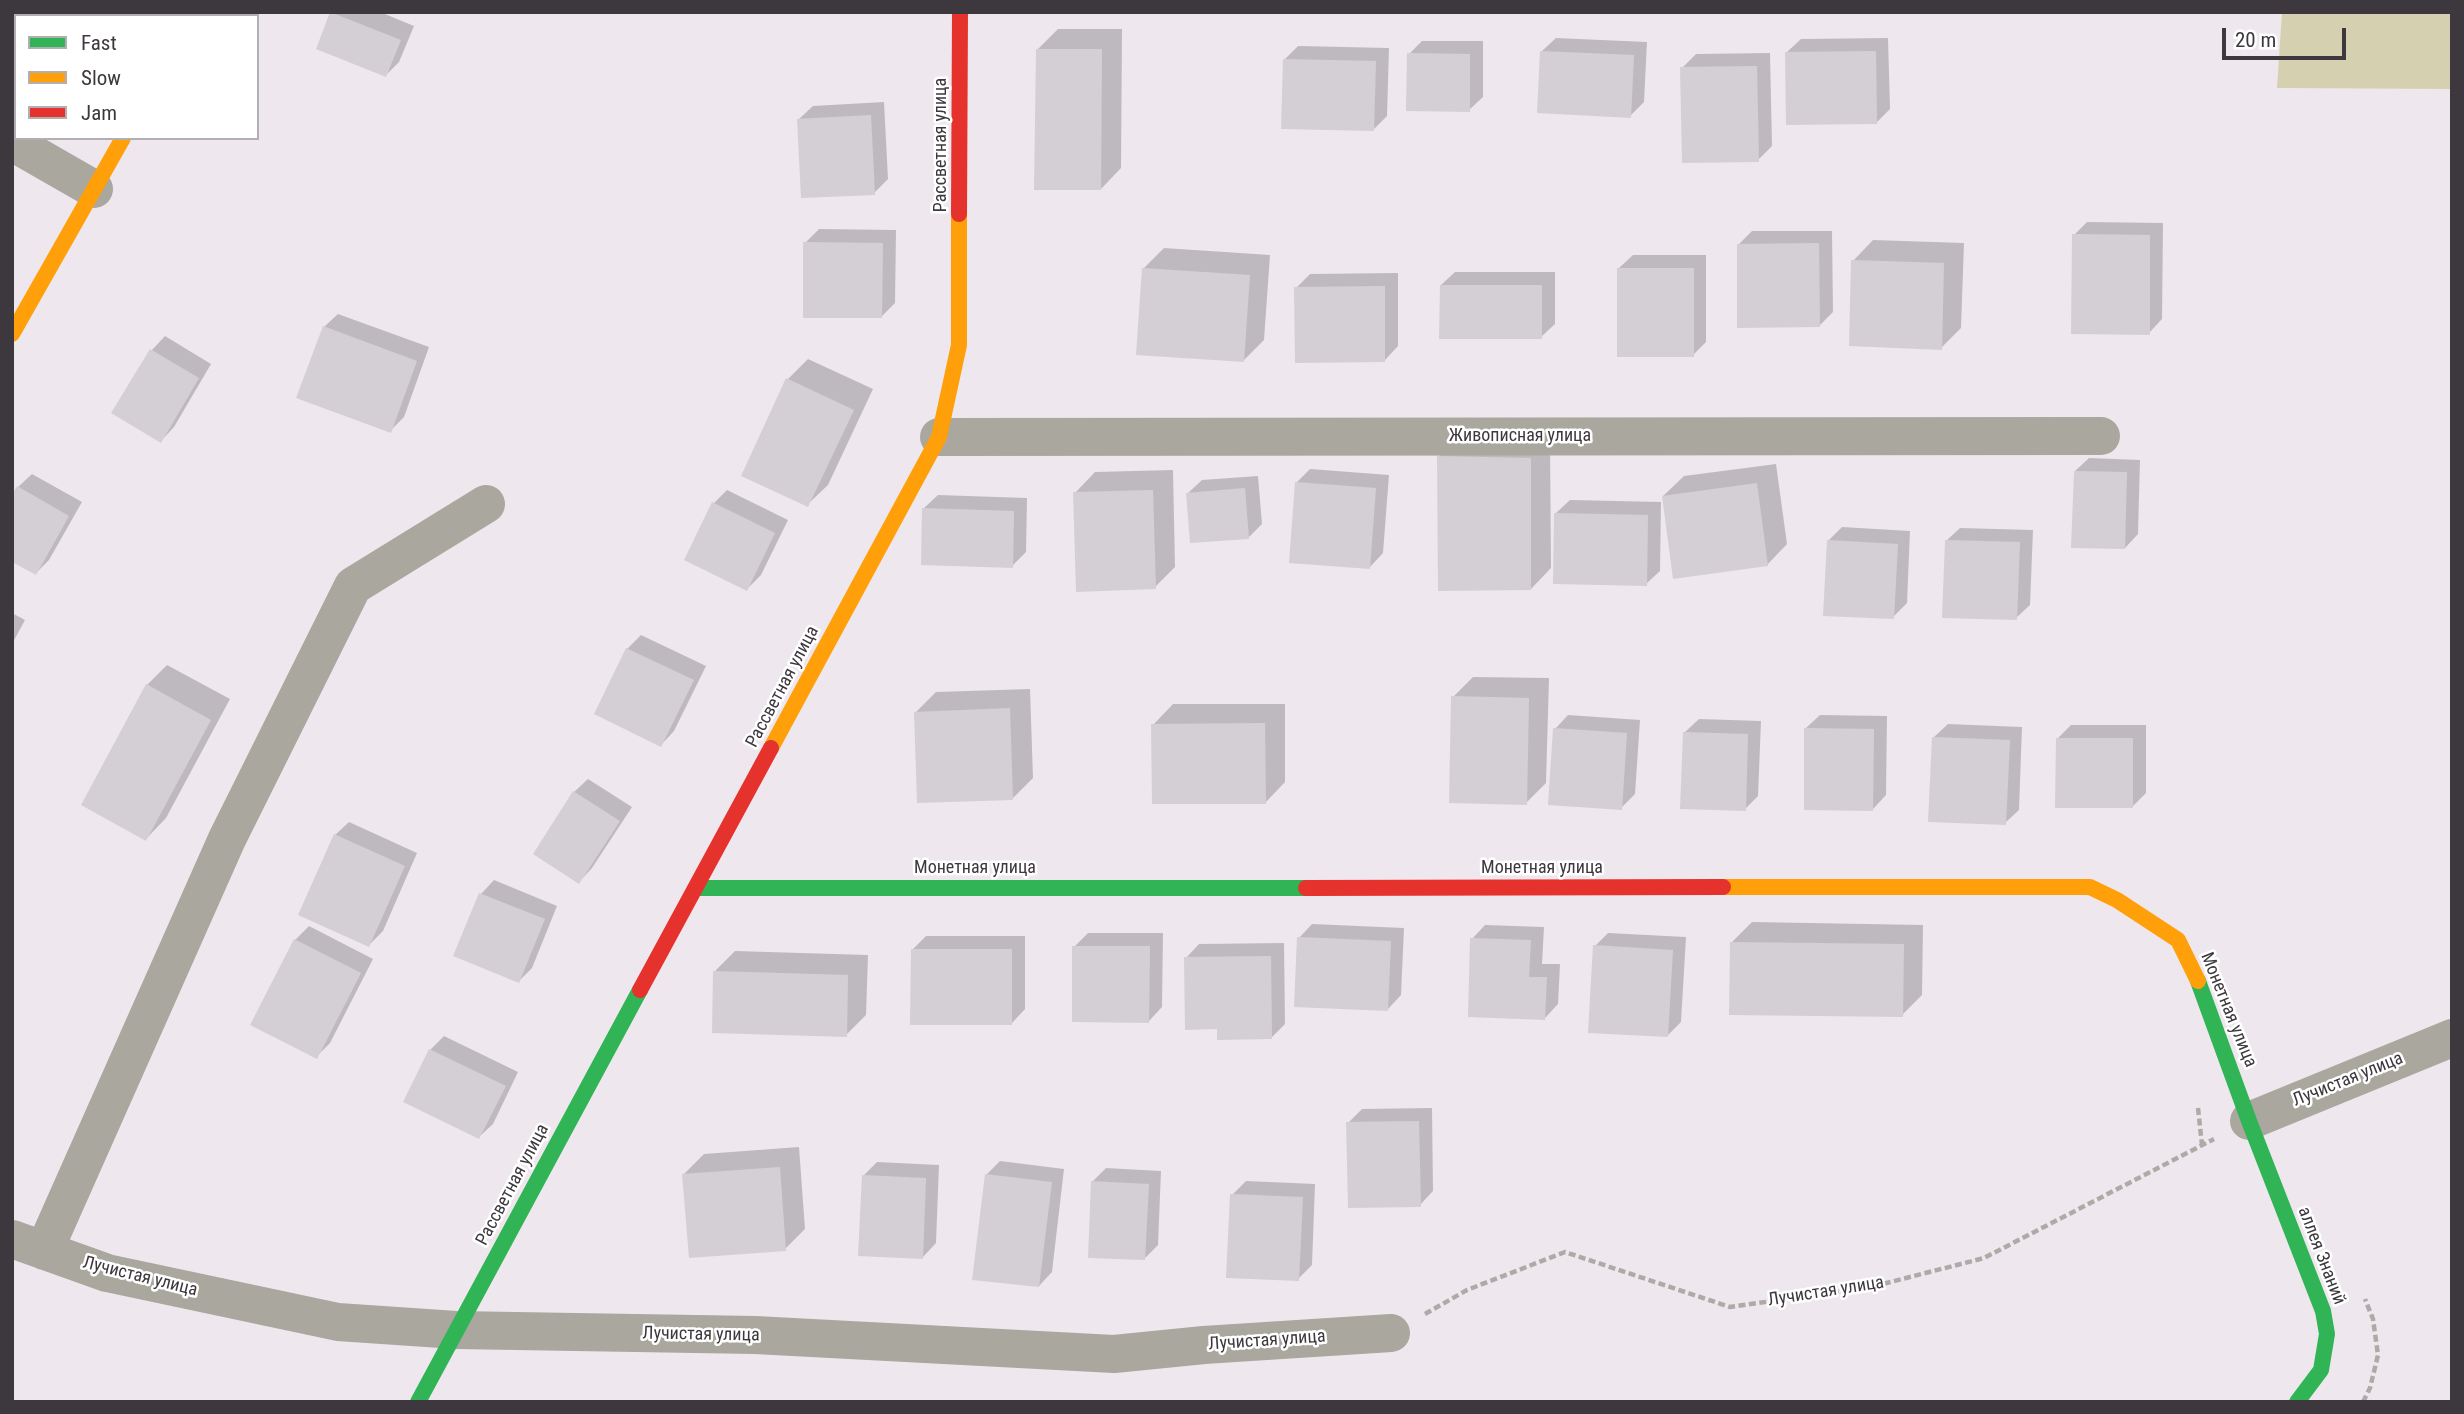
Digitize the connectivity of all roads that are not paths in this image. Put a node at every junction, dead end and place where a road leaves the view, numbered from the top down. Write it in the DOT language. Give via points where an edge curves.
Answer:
graph roads {
  1 [pos="975,12"];
  2 [pos="960,13"];
  3 [pos="122,140"];
  4 [pos="12,142"];
  5 [pos="94,189"];
  6 [pos="12,334"];
  7 [pos="2101,436"];
  8 [pos="939,437"];
  9 [pos="486,504"];
  10 [pos="696,888"];
  11 [pos="2452,1038"];
  12 [pos="2249,1121"];
  13 [pos="28,1245"];
  14 [pos="456,1330"];
  15 [pos="1391,1333"];
  16 [pos="418,1402"];
  17 [pos="2297,1402"];
  1 -- 2 [label="street"];
  2 -- 8 [label="street, Рассветная улица" via="959,345"];
  3 -- 5 [label="street"];
  4 -- 5 [label="street"];
  5 -- 6 [label="street"];
  7 -- 8 [label="street, Живописная улица"];
  8 -- 10 [label="street, Рассветная улица"];
  9 -- 13 [label="street" via="354,586"];
  10 -- 12 [label="street, Монетная улица" via="2090,887 2178,940 2202,988"];
  10 -- 14 [label="street, Рассветная улица"];
  11 -- 12 [label="street, Лучистая улица"];
  12 -- 17 [label="street, аллея Знаний" via="2328,1334 2321,1370"];
  13 -- 14 [label="street, Лучистая улица" via="107,1273 338,1322"];
  14 -- 15 [label="street, Лучистая улица" via="755,1335 1114,1354"];
  14 -- 16 [label="street, Рассветная улица"];
}
